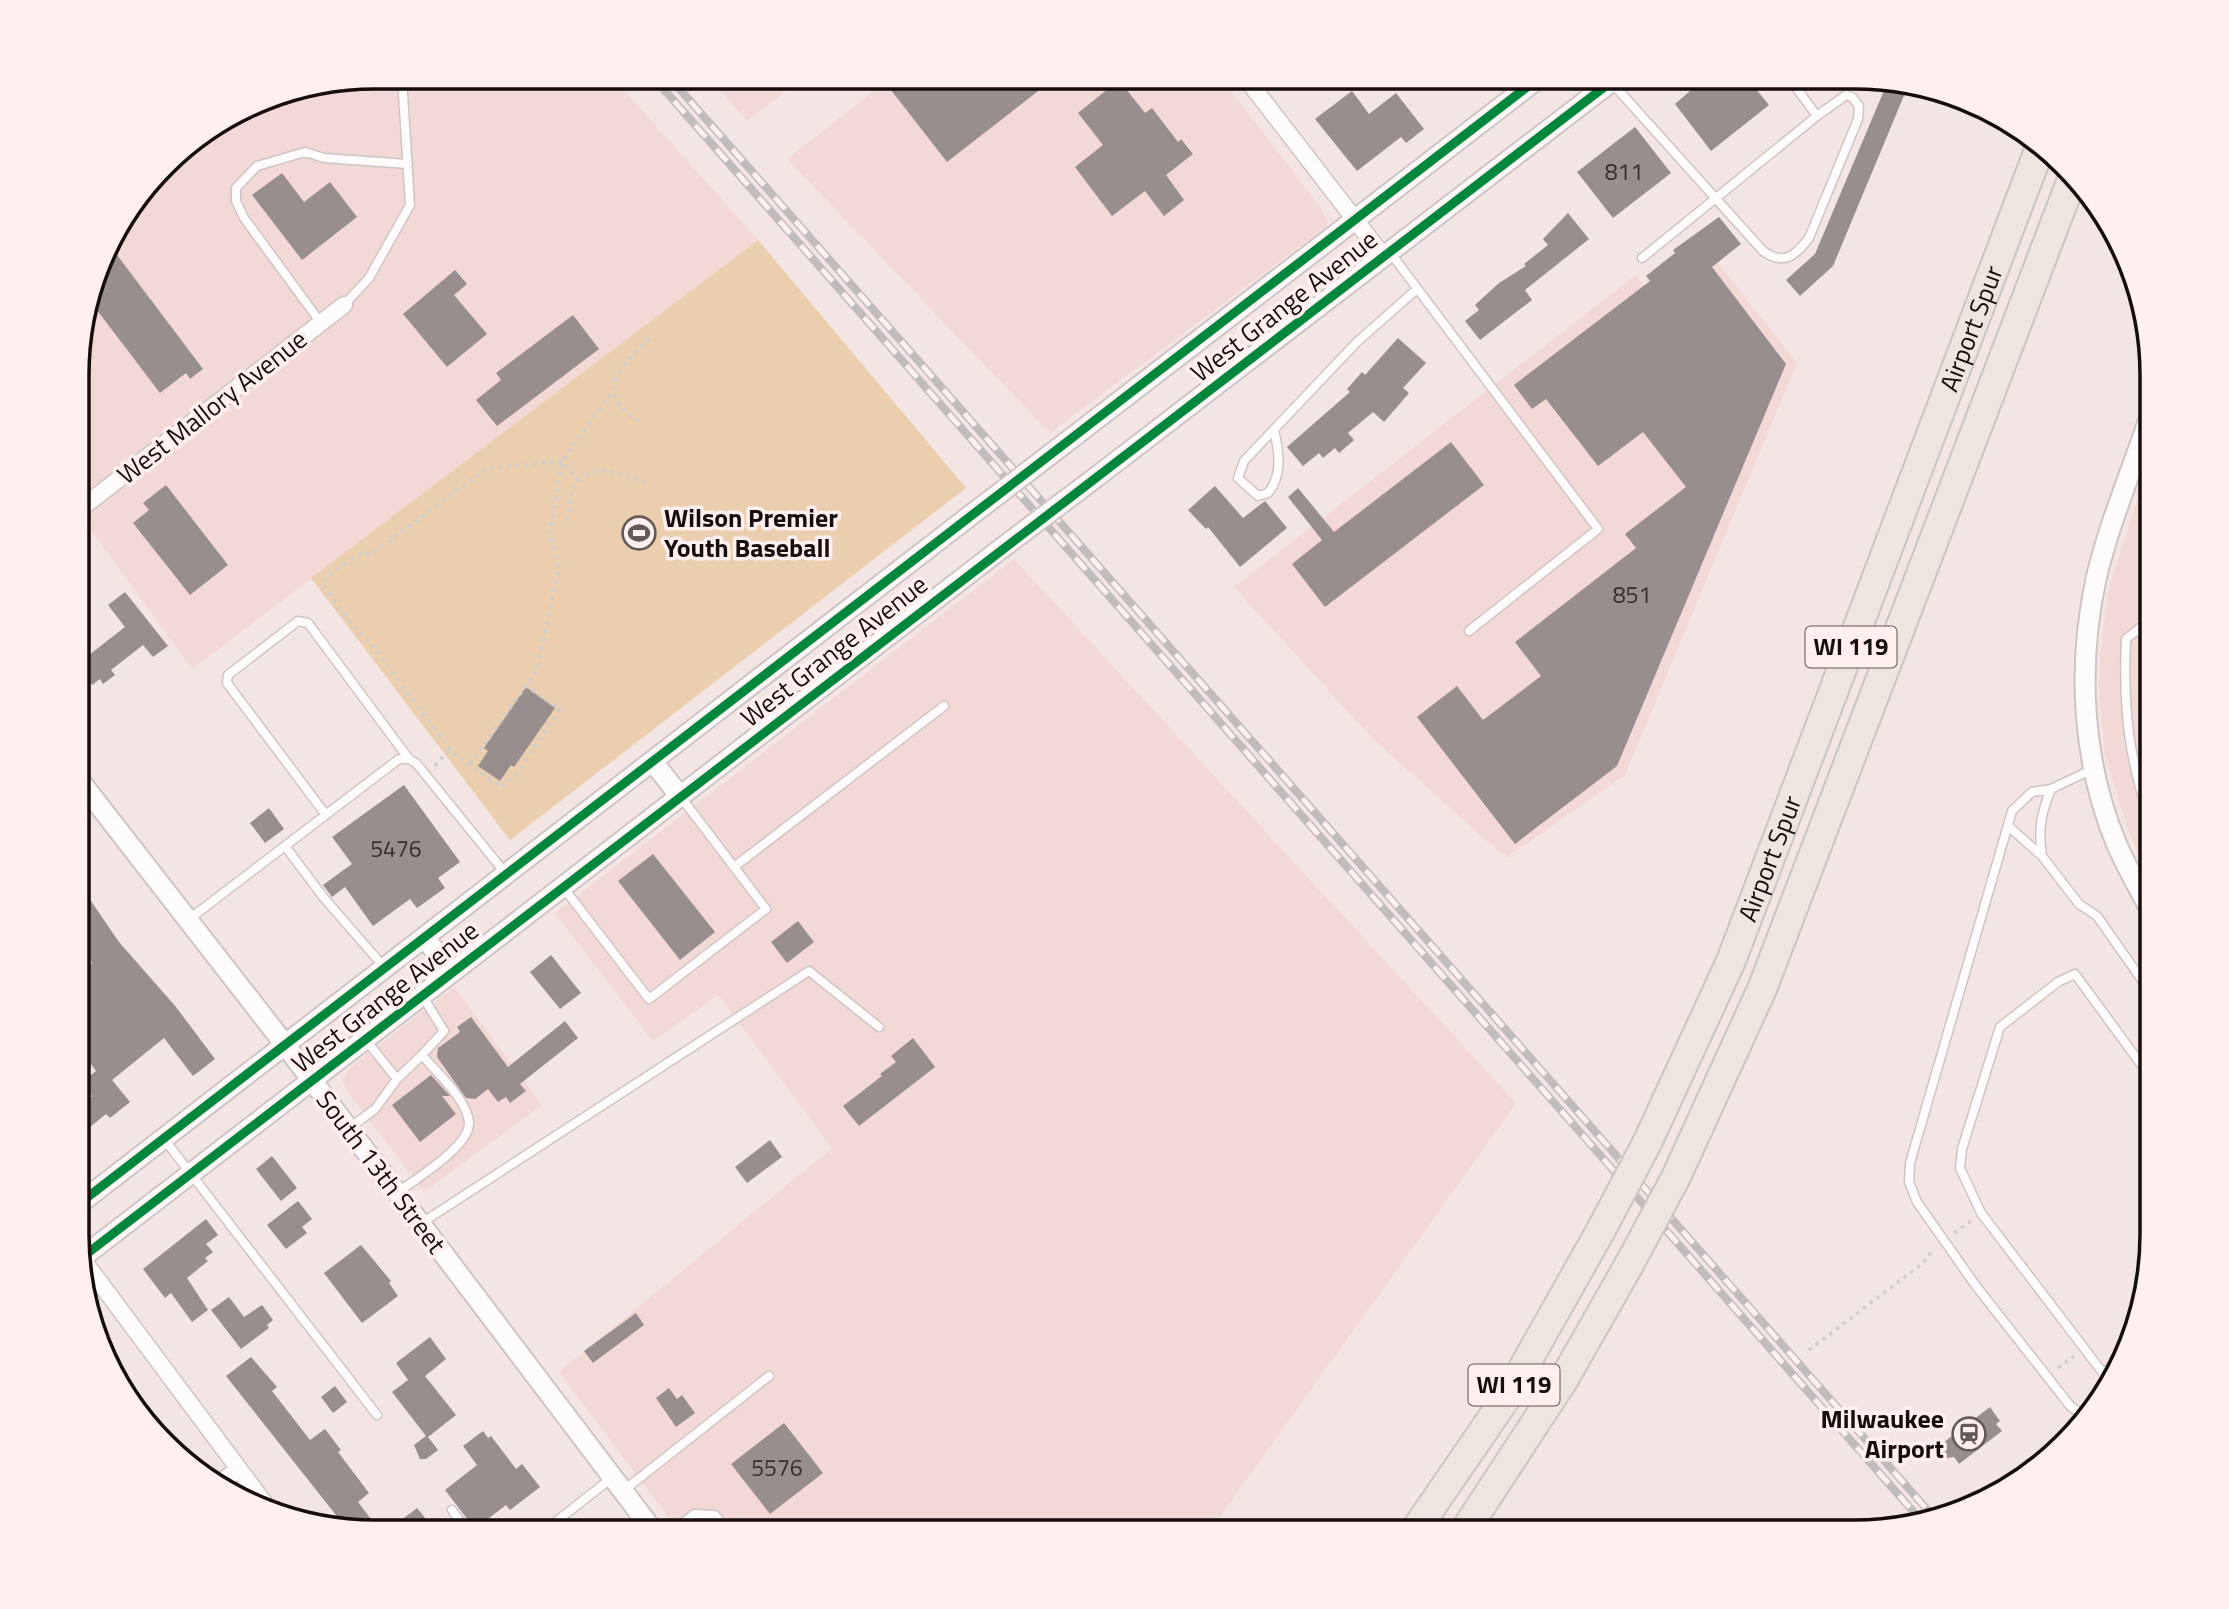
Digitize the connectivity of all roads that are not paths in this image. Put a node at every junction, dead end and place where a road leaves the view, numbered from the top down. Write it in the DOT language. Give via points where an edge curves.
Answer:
graph roads {
  1 [pos="403,89"];
  2 [pos="1254,89"];
  3 [pos="1526,89"];
  4 [pos="1601,89"];
  5 [pos="1621,89"];
  6 [pos="1797,89"];
  7 [pos="1817,116"];
  8 [pos="2037,156"];
  9 [pos="408,164"];
  10 [pos="2069,187"];
  11 [pos="1715,197"];
  12 [pos="1356,220"];
  13 [pos="1386,254"];
  14 [pos="1642,258"];
  15 [pos="1417,289"];
  16 [pos="344,305"];
  17 [pos="321,323"];
  18 [pos="1274,430"];
  19 [pos="2140,446"];
  20 [pos="89,501"];
  21 [pos="2140,628"];
  22 [pos="1469,631"];
  23 [pos="944,706"];
  24 [pos="409,759"];
  25 [pos="653,762"];
  26 [pos="2094,769"];
  27 [pos="2140,788"];
  28 [pos="2051,789"];
  29 [pos="89,794"];
  30 [pos="680,796"];
  31 [pos="326,815"];
  32 [pos="2008,826"];
  33 [pos="285,846"];
  34 [pos="2042,856"];
  35 [pos="734,867"];
  36 [pos="506,874"];
  37 [pos="563,887"];
  38 [pos="2140,889"];
  39 [pos="188,920"];
  40 [pos="425,938"];
  41 [pos="385,969"];
  42 [pos="451,972"];
  43 [pos="2140,977"];
  44 [pos="422,995"];
  45 [pos="879,1027"];
  46 [pos="365,1039"];
  47 [pos="286,1046"];
  48 [pos="422,1055"];
  49 [pos="2140,1063"];
  50 [pos="397,1079"];
  51 [pos="311,1080"];
  52 [pos="348,1129"];
  53 [pos="164,1139"];
  54 [pos="190,1174"];
  55 [pos="397,1193"];
  56 [pos="89,1195"];
  57 [pos="420,1224"];
  58 [pos="90,1250"];
  59 [pos="93,1275"];
  60 [pos="2103,1373"];
  61 [pos="769,1376"];
  62 [pos="2078,1412"];
  63 [pos="377,1415"];
  64 [pos="238,1469"];
  65 [pos="227,1478"];
  66 [pos="618,1484"];
  67 [pos="257,1494"];
  68 [pos="452,1510"];
  69 [pos="459,1520"];
  70 [pos="561,1520"];
  71 [pos="646,1520"];
  72 [pos="686,1520"];
  73 [pos="719,1520"];
  74 [pos="1422,1520"];
  75 [pos="1472,1520"];
  1 -- 9 [label="lane"];
  2 -- 12 [label="street"];
  3 -- 12 [label="street, West Grange Avenue"];
  4 -- 13 [label="street, West Grange Avenue"];
  5 -- 11 [label="lane"];
  6 -- 7 [label="lane"];
  7 -- 11 [label="lane"];
  7 -- 11 [label="lane" via="1846,95 1858,106 1858,119 1800,251 1785,260 1775,259"];
  8 -- 74 [label="highway, Airport Spur / WI 119, bridge" via="1731,961 1647,1143 1601,1230 1508,1395"];
  9 -- 16 [label="lane" via="410,205 369,278"];
  9 -- 17 [label="lane" via="324,158 305,152 257,166 236,188 244,218"];
  10 -- 75 [label="highway, Airport Spur / WI 119, bridge" via="1762,989 1676,1177 1630,1263 1564,1379"];
  11 -- 14 [label="lane"];
  12 -- 13 [label="street"];
  12 -- 25 [label="street, West Grange Avenue, bridge"];
  13 -- 15 [label="lane"];
  13 -- 30 [label="street, West Grange Avenue, bridge"];
  15 -- 18 [label="lane" via="1357,342"];
  15 -- 22 [label="lane" via="1598,529"];
  16 -- 17 [label="street, West Mallory Avenue"];
  17 -- 20 [label="street, West Mallory Avenue"];
  18 -- 18 [label="lane" via="1239,470 1238,478 1258,496 1268,494 1276,478"];
  19 -- 26 [label="street" via="2096,578 2085,650 2085,708"];
  21 -- 27 [label="lane" via="2126,639 2123,695"];
  23 -- 35 [label="lane"];
  24 -- 31 [label="lane" via="399,759"];
  24 -- 31 [label="lane" via="308,623 298,621 228,675 227,684"];
  24 -- 36 [label="lane"];
  25 -- 30 [label="street"];
  25 -- 36 [label="street, West Grange Avenue"];
  26 -- 28 [label="lane"];
  26 -- 38 [label="street" via="2117,844"];
  28 -- 32 [label="lane" via="2032,792 2019,801"];
  28 -- 34 [label="lane" via="2038,830"];
  29 -- 39 [label="street, South 13th Street"];
  30 -- 35 [label="lane"];
  30 -- 37 [label="street, West Grange Avenue"];
  31 -- 33 [label="lane"];
  32 -- 34 [label="lane"];
  32 -- 62 [label="lane" via="1910,1163 1909,1182 1944,1241"];
  33 -- 39 [label="lane"];
  33 -- 41 [label="lane"];
  34 -- 43 [label="lane" via="2079,904 2097,916"];
  35 -- 37 [label="lane" via="766,909 649,999"];
  36 -- 40 [label="street, West Grange Avenue"];
  37 -- 42 [label="street, West Grange Avenue"];
  39 -- 47 [label="street, South 13th Street"];
  40 -- 41 [label="street, West Grange Avenue"];
  40 -- 42 [label="street"];
  41 -- 47 [label="street, West Grange Avenue"];
  42 -- 44 [label="street, West Grange Avenue"];
  44 -- 46 [label="street, West Grange Avenue"];
  44 -- 48 [label="lane" via="444,1031"];
  45 -- 57 [label="lane" via="809,971"];
  46 -- 50 [label="lane"];
  46 -- 51 [label="street, West Grange Avenue"];
  47 -- 51 [label="street, South 13th Street"];
  47 -- 53 [label="street, West Grange Avenue"];
  48 -- 50 [label="lane"];
  48 -- 55 [label="lane" via="460,1101 469,1123 463,1143"];
  49 -- 60 [label="lane" via="2075,974 2058,982 2000,1027 1962,1149 1960,1168 1981,1213"];
  50 -- 52 [label="lane" via="374,1109"];
  51 -- 52 [label="street, South 13th Street"];
  51 -- 54 [label="street, West Grange Avenue"];
  52 -- 55 [label="street, South 13th Street"];
  53 -- 54 [label="lane"];
  53 -- 56 [label="street, West Grange Avenue"];
  54 -- 58 [label="street, West Grange Avenue"];
  54 -- 63 [label="lane"];
  55 -- 57 [label="street, South 13th Street"];
  57 -- 66 [label="street, South 13th Street"];
  59 -- 64 [label="street"];
  61 -- 66 [label="lane"];
  64 -- 65 [label="street"];
  64 -- 67 [label="street"];
  66 -- 70 [label="lane"];
  66 -- 71 [label="street, South 13th Street"];
  68 -- 69 [label="lane"];
  72 -- 73 [label="lane" via="694,1514 715,1515"];
}
